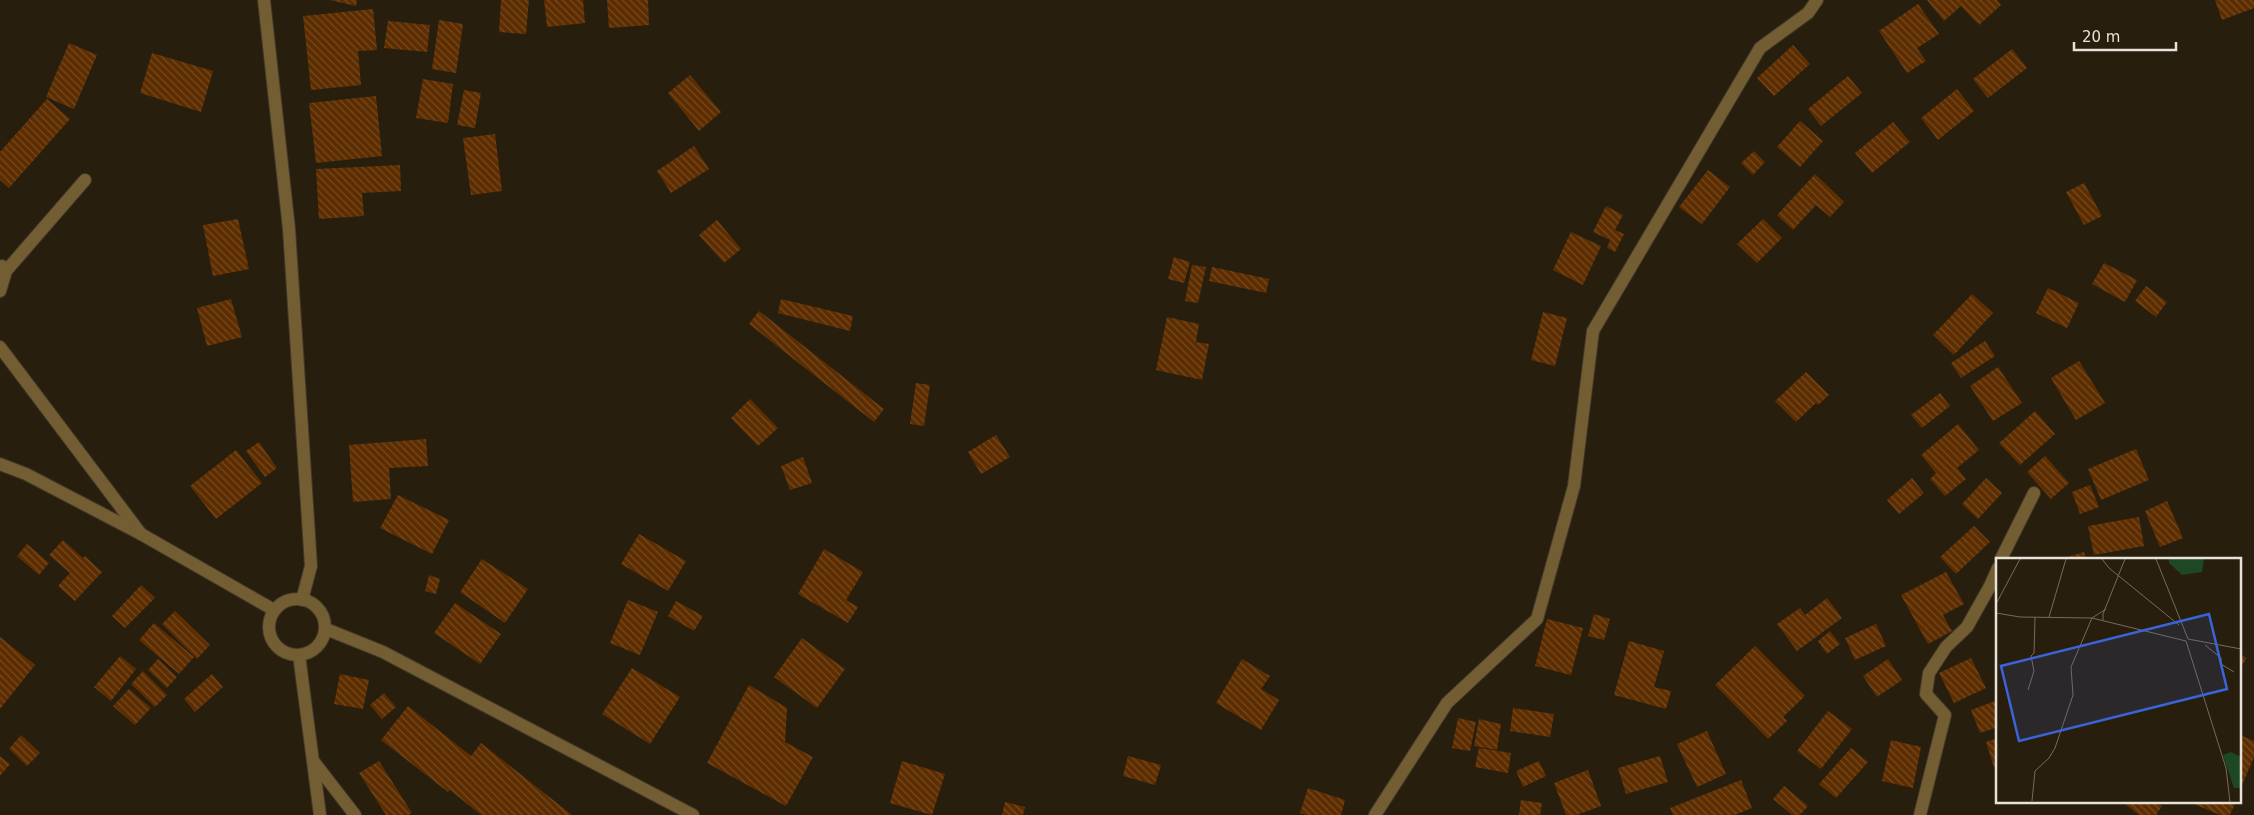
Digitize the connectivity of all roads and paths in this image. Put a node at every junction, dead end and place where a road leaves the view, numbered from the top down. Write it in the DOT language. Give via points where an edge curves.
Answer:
graph roads {
  1 [pos="264,0"];
  2 [pos="1817,0"];
  3 [pos="85,180"];
  4 [pos="3,268"];
  5 [pos="0,291"];
  6 [pos="0,347"];
  7 [pos="0,464"];
  8 [pos="2034,493"];
  9 [pos="141,534"];
  10 [pos="2002,558"];
  11 [pos="1996,572"];
  12 [pos="302,600"];
  13 [pos="274,610"];
  14 [pos="326,630"];
  15 [pos="299,655"];
  16 [pos="313,760"];
  17 [pos="320,815"];
  18 [pos="355,815"];
  19 [pos="693,815"];
  20 [pos="1375,815"];
  21 [pos="1920,815"];
  1 -- 12 [label="street" via="289,230 311,566"];
  2 -- 20 [label="street" via="1808,13 1760,48 1593,330 1574,486 1537,619 1447,703"];
  3 -- 4 [label="street"];
  4 -- 5 [label="street"];
  6 -- 9 [label="street"];
  7 -- 9 [label="street" via="26,474"];
  8 -- 10 [label="street"];
  9 -- 13 [label="street"];
  11 -- 21 [label="street" via="1966,627 1946,647 1929,673 1926,694 1945,715"];
  12 -- 13 [label="street" via="287,601"];
  12 -- 14 [label="street" via="315,605 323,616"];
  13 -- 15 [label="street" via="269,622 269,635 286,654"];
  14 -- 15 [label="street" via="312,651"];
  14 -- 19 [label="street" via="383,652"];
  15 -- 16 [label="street"];
  16 -- 17 [label="street"];
  16 -- 18 [label="street"];
}
